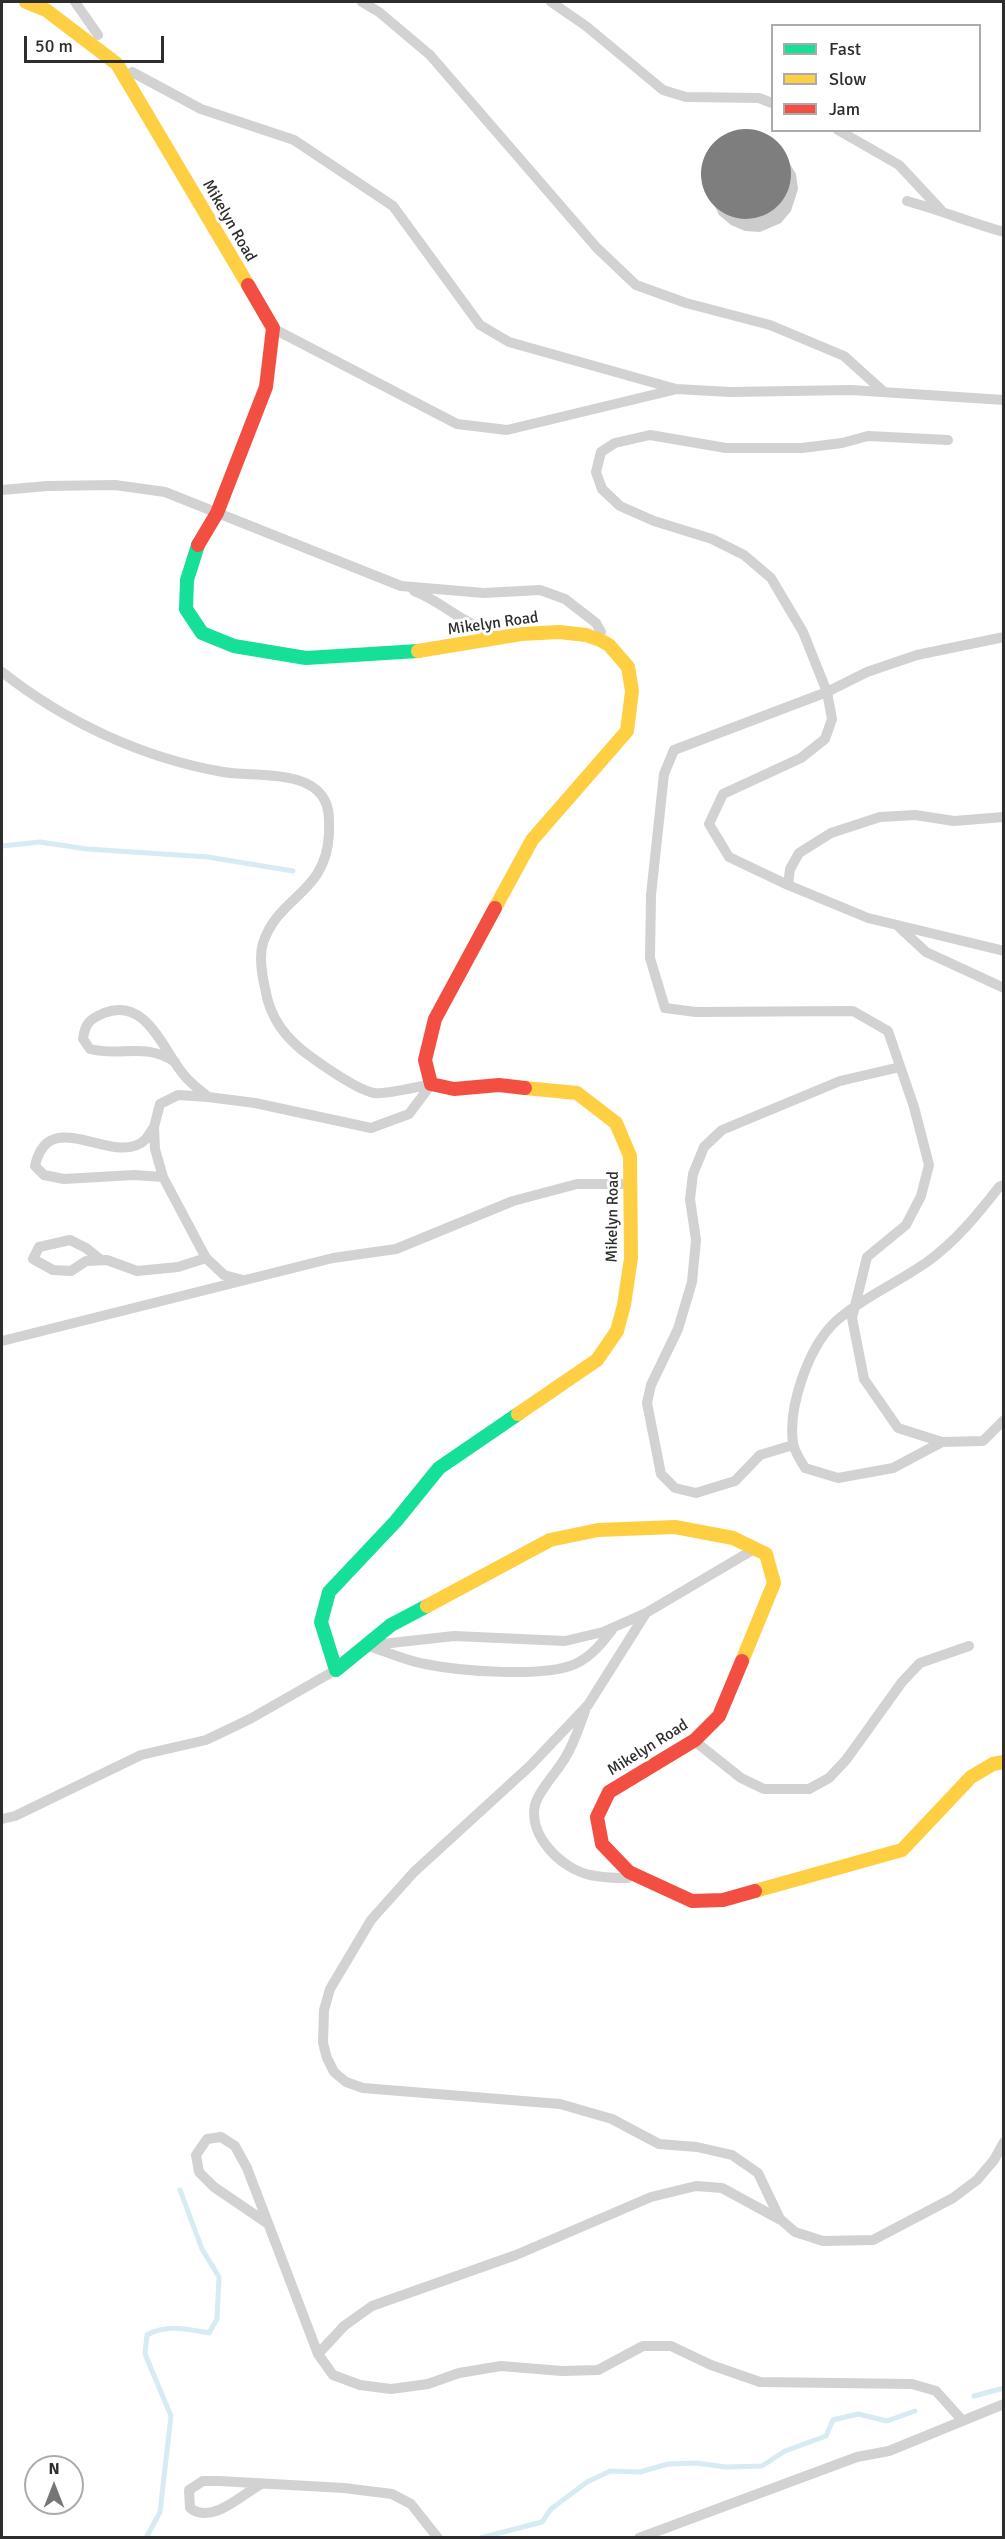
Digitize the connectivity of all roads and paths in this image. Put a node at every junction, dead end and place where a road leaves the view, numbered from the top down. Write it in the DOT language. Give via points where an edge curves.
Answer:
graph roads {
  1 [pos="26,2"];
  2 [pos="75,2"];
  3 [pos="362,2"];
  4 [pos="552,2"];
  5 [pos="117,64"];
  6 [pos="771,103"];
  7 [pos="841,132"];
  8 [pos="907,201"];
  9 [pos="941,210"];
  10 [pos="1004,232"];
  11 [pos="273,328"];
  12 [pos="676,389"];
  13 [pos="884,392"];
  14 [pos="1004,400"];
  15 [pos="948,440"];
  16 [pos="2,490"];
  17 [pos="217,513"];
  18 [pos="401,586"];
  19 [pos="511,636"];
  20 [pos="1004,637"];
  21 [pos="609,645"];
  22 [pos="2,672"];
  23 [pos="827,692"];
  24 [pos="1004,816"];
  25 [pos="788,885"];
  26 [pos="898,926"];
  27 [pos="1004,951"];
  28 [pos="1004,988"];
  29 [pos="175,1062"];
  30 [pos="900,1067"];
  31 [pos="431,1084"];
  32 [pos="208,1097"];
  33 [pos="154,1127"];
  34 [pos="163,1177"];
  35 [pos="630,1184"];
  36 [pos="1002,1185"];
  37 [pos="206,1258"];
  38 [pos="101,1260"];
  39 [pos="243,1281"];
  40 [pos="854,1308"];
  41 [pos="2,1341"];
  42 [pos="1004,1420"];
  43 [pos="942,1442"];
  44 [pos="793,1445"];
  45 [pos="755,1548"];
  46 [pos="646,1612"];
  47 [pos="613,1628"];
  48 [pos="366,1645"];
  49 [pos="969,1646"];
  50 [pos="336,1670"];
  51 [pos="588,1706"];
  52 [pos="695,1740"];
  53 [pos="1004,1762"];
  54 [pos="2,1819"];
  55 [pos="642,1879"];
  56 [pos="1004,2142"];
  57 [pos="780,2219"];
  58 [pos="267,2223"];
  59 [pos="318,2355"];
  60 [pos="1004,2404"];
  61 [pos="962,2420"];
  62 [pos="261,2484"];
  63 [pos="438,2538"];
  64 [pos="639,2538"];
  1 -- 5 [label="street, Mikelyn Road" via="46,10"];
  2 -- 5 [label="lane"];
  3 -- 13 [label="lane" via="430,55 597,248 636,285 770,325 844,356"];
  4 -- 6 [label="lane" via="663,90 686,97 759,98"];
  5 -- 11 [label="street, Mikelyn Road"];
  5 -- 12 [label="lane" via="201,109 294,140 393,206 480,325 510,342"];
  7 -- 9 [label="lane" via="899,165"];
  8 -- 9 [label="lane"];
  9 -- 10 [label="lane"];
  11 -- 12 [label="lane" via="457,424 507,429"];
  11 -- 17 [label="street, Mikelyn Road" via="266,387"];
  12 -- 13 [label="lane"];
  13 -- 14 [label="lane"];
  15 -- 23 [label="lane" via="868,436 802,448 726,448 650,435 615,443 601,452 596,472 602,489 620,506 712,538 744,555 771,578 803,632"];
  16 -- 17 [label="lane" via="115,485 165,492"];
  17 -- 18 [label="lane"];
  17 -- 19 [label="street, Mikelyn Road" via="197,547 187,580 186,609 202,633 234,646 306,657 428,650"];
  18 -- 19 [label="lane" via="428,596 487,631"];
  18 -- 21 [label="lane" via="484,593 540,590 565,599 596,623"];
  19 -- 21 [label="street, Mikelyn Road" via="559,632 586,635"];
  20 -- 23 [label="lane" via="916,655 867,672"];
  21 -- 31 [label="street, Mikelyn Road" via="628,667 632,691 627,731 532,840 435,1019 425,1060"];
  22 -- 31 [label="lane" via="87,727 148,752 184,765 225,773 294,778 312,786 324,798 330,817 328,845 321,870 272,924 262,945 268,1007 280,1029 300,1049 328,1069 375,1093"];
  23 -- 25 [label="lane" via="831,719 825,739 801,758 723,794 709,824 729,857"];
  23 -- 30 [label="lane" via="674,750 664,774 651,895 650,958 665,1008 696,1012 853,1011 888,1031"];
  24 -- 25 [label="lane" via="954,821 915,814 880,817 831,833 799,853 790,869"];
  25 -- 26 [label="lane"];
  26 -- 27 [label="lane"];
  26 -- 28 [label="lane" via="926,952"];
  29 -- 29 [label="lane" via="157,1032 129,1010 114,1009 91,1018 84,1027 83,1039 90,1049 106,1053 150,1051"];
  29 -- 32 [label="lane"];
  30 -- 40 [label="lane" via="929,1165 921,1196 906,1225 867,1257"];
  30 -- 44 [label="lane" via="840,1081 722,1130 704,1147 693,1174 690,1199 696,1240 692,1282 678,1329 651,1385 647,1403 661,1474 675,1488 696,1493 735,1481 760,1455"];
  31 -- 32 [label="lane" via="409,1114 371,1128"];
  31 -- 35 [label="street, Mikelyn Road" via="454,1089 500,1085 577,1093 616,1123 630,1156"];
  32 -- 33 [label="lane" via="178,1095 160,1104"];
  33 -- 34 [label="lane"];
  33 -- 34 [label="lane" via="145,1140 124,1148 70,1137 51,1139 39,1149 35,1166 44,1175 64,1179"];
  34 -- 37 [label="lane"];
  35 -- 39 [label="lane" via="577,1184 513,1201 396,1249 333,1258"];
  35 -- 50 [label="street, Mikelyn Road" via="631,1258 617,1331 597,1360 439,1468 396,1521 329,1592 321,1622"];
  36 -- 40 [label="lane" via="971,1222 928,1262"];
  37 -- 38 [label="lane" via="178,1267 137,1271"];
  37 -- 39 [label="lane" via="224,1275"];
  38 -- 38 [label="lane" via="86,1261 71,1271 53,1270 33,1259 39,1247 70,1240"];
  39 -- 41 [label="lane"];
  40 -- 43 [label="lane" via="852,1318 864,1379 898,1428"];
  40 -- 44 [label="lane" via="834,1323 813,1352 794,1404"];
  42 -- 43 [label="lane" via="982,1441"];
  43 -- 44 [label="lane" via="893,1468 838,1478 805,1468"];
  45 -- 46 [label="lane"];
  45 -- 48 [label="street" via="733,1538 675,1527 598,1530 550,1540 391,1625"];
  45 -- 52 [label="street, Mikelyn Road" via="766,1554 774,1583 719,1716"];
  46 -- 47 [label="lane"];
  46 -- 51 [label="lane"];
  47 -- 48 [label="lane" via="565,1641 454,1636"];
  47 -- 48 [label="lane" via="599,1647 575,1664 542,1671 470,1670 423,1664"];
  48 -- 50 [label="street"];
  49 -- 52 [label="lane" via="920,1663 846,1760 829,1778 809,1789 765,1789 741,1778"];
  50 -- 54 [label="lane" via="206,1740 141,1755"];
  51 -- 55 [label="lane" via="567,1755 540,1793 534,1821 540,1839 551,1851 588,1875"];
  51 -- 57 [label="lane" via="530,1766 414,1872 370,1920 330,1989 324,2010 323,2043 327,2058 334,2072 346,2082 363,2088 560,2104 612,2119 659,2144 732,2155 758,2173"];
  52 -- 55 [label="street, Mikelyn Road" via="609,1792 597,1817 602,1844 629,1872"];
  53 -- 55 [label="street, Mikelyn Road" via="971,1777 902,1850 723,1900 692,1901"];
  56 -- 57 [label="lane" via="977,2180 954,2198 873,2240 823,2241 795,2232"];
  57 -- 59 [label="lane" via="722,2188 696,2186 651,2197 516,2255 372,2306 344,2326"];
  58 -- 58 [label="lane" via="236,2146 221,2137 207,2139 196,2155 199,2172"];
  58 -- 59 [label="lane"];
  59 -- 61 [label="lane" via="333,2375 360,2385 391,2389 501,2366 598,2370 643,2346 671,2346 760,2382 912,2384 936,2391"];
  60 -- 61 [label="lane"];
  61 -- 64 [label="lane" via="889,2451 857,2457"];
  62 -- 62 [label="lane" via="208,2514 190,2508 189,2490 203,2481"];
  62 -- 63 [label="lane" via="392,2494 411,2504"];
}
